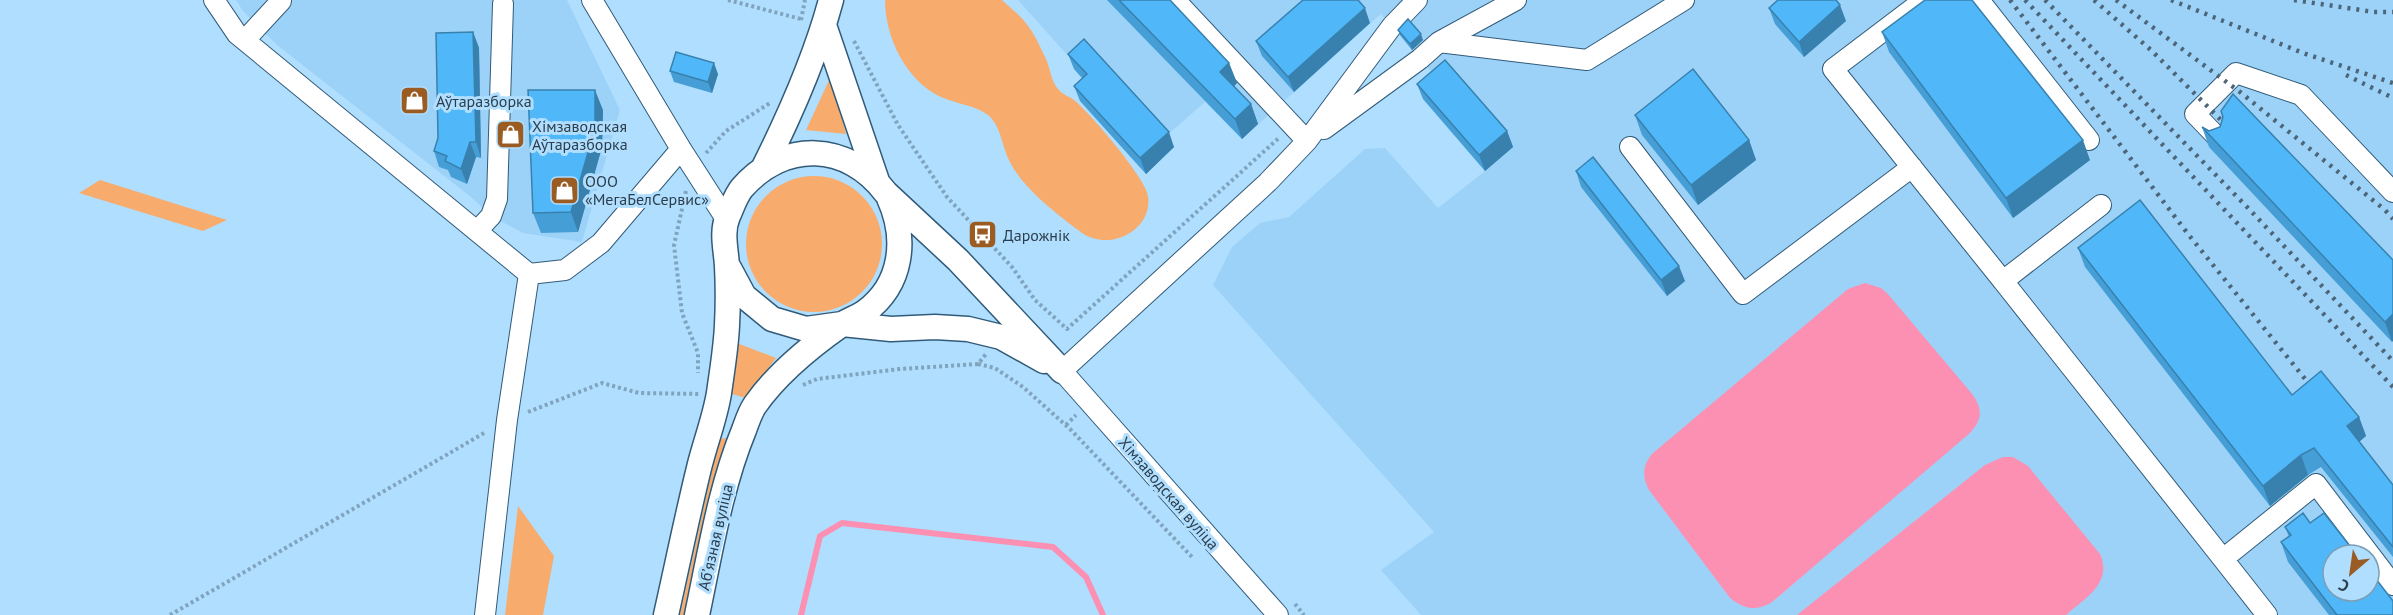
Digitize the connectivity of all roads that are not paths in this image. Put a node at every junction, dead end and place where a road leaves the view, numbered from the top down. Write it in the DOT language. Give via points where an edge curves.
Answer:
graph roads {
  1 [pos="214,0"];
  2 [pos="592,0"];
  3 [pos="831,0"];
  4 [pos="1175,0"];
  5 [pos="1417,0"];
  6 [pos="1516,0"];
  7 [pos="1684,0"];
  8 [pos="1924,0"];
  9 [pos="1979,0"];
  10 [pos="280,1"];
  11 [pos="502,4"];
  12 [pos="824,25"];
  13 [pos="245,40"];
  14 [pos="1439,42"];
  15 [pos="2218,139"];
  16 [pos="2089,140"];
  17 [pos="1307,141"];
  18 [pos="1630,147"];
  19 [pos="681,149"];
  20 [pos="764,167"];
  21 [pos="1912,167"];
  22 [pos="882,187"];
  23 [pos="2393,192"];
  24 [pos="2101,205"];
  25 [pos="726,219"];
  26 [pos="477,231"];
  27 [pos="727,265"];
  28 [pos="530,274"];
  29 [pos="2003,281"];
  30 [pos="842,324"];
  31 [pos="1008,328"];
  32 [pos="1062,371"];
  33 [pos="2223,559"];
  34 [pos="2393,585"];
  35 [pos="485,615"];
  36 [pos="666,615"];
  37 [pos="698,615"];
  38 [pos="1278,615"];
  39 [pos="2267,615"];
  1 -- 13 [label="street"];
  2 -- 19 [label="street"];
  3 -- 12 [label="main road"];
  4 -- 17 [label="street"];
  5 -- 17 [label="street" via="1392,26"];
  6 -- 14 [label="street"];
  7 -- 14 [label="street" via="1587,60"];
  8 -- 21 [label="street" via="1833,69"];
  9 -- 16 [label="street"];
  10 -- 13 [label="street"];
  11 -- 26 [label="street" via="497,199 491,216"];
  12 -- 20 [label="main road"];
  12 -- 22 [label="main road"];
  13 -- 26 [label="street"];
  14 -- 17 [label="street"];
  15 -- 23 [label="street" via="2195,114 2236,73 2301,95"];
  17 -- 32 [label="street" via="1268,182"];
  18 -- 21 [label="street" via="1743,294"];
  19 -- 25 [label="street"];
  19 -- 28 [label="street" via="601,243 566,270"];
  20 -- 22 [label="main road" via="795,155 836,156 858,166"];
  20 -- 25 [label="main road" via="740,189"];
  21 -- 29 [label="street"];
  22 -- 30 [label="main road" via="897,217 901,243 896,269 884,293 865,312"];
  22 -- 31 [label="main road" via="958,260"];
  24 -- 29 [label="street"];
  25 -- 27 [label="main road"];
  26 -- 28 [label="street"];
  27 -- 30 [label="main road" via="744,296 772,319 806,329"];
  27 -- 36 [label="main road, Абʼязная вуліца" via="727,326 719,396"];
  28 -- 35 [label="street" via="507,420"];
  29 -- 33 [label="street"];
  30 -- 31 [label="main road" via="891,329"];
  30 -- 37 [label="main road, Абʼязная вуліца" via="783,373 754,406 732,459"];
  31 -- 32 [label="main road"];
  32 -- 38 [label="street, Хімзаводская вуліца"];
  33 -- 34 [label="street" via="2316,484"];
  33 -- 39 [label="street"];
}
